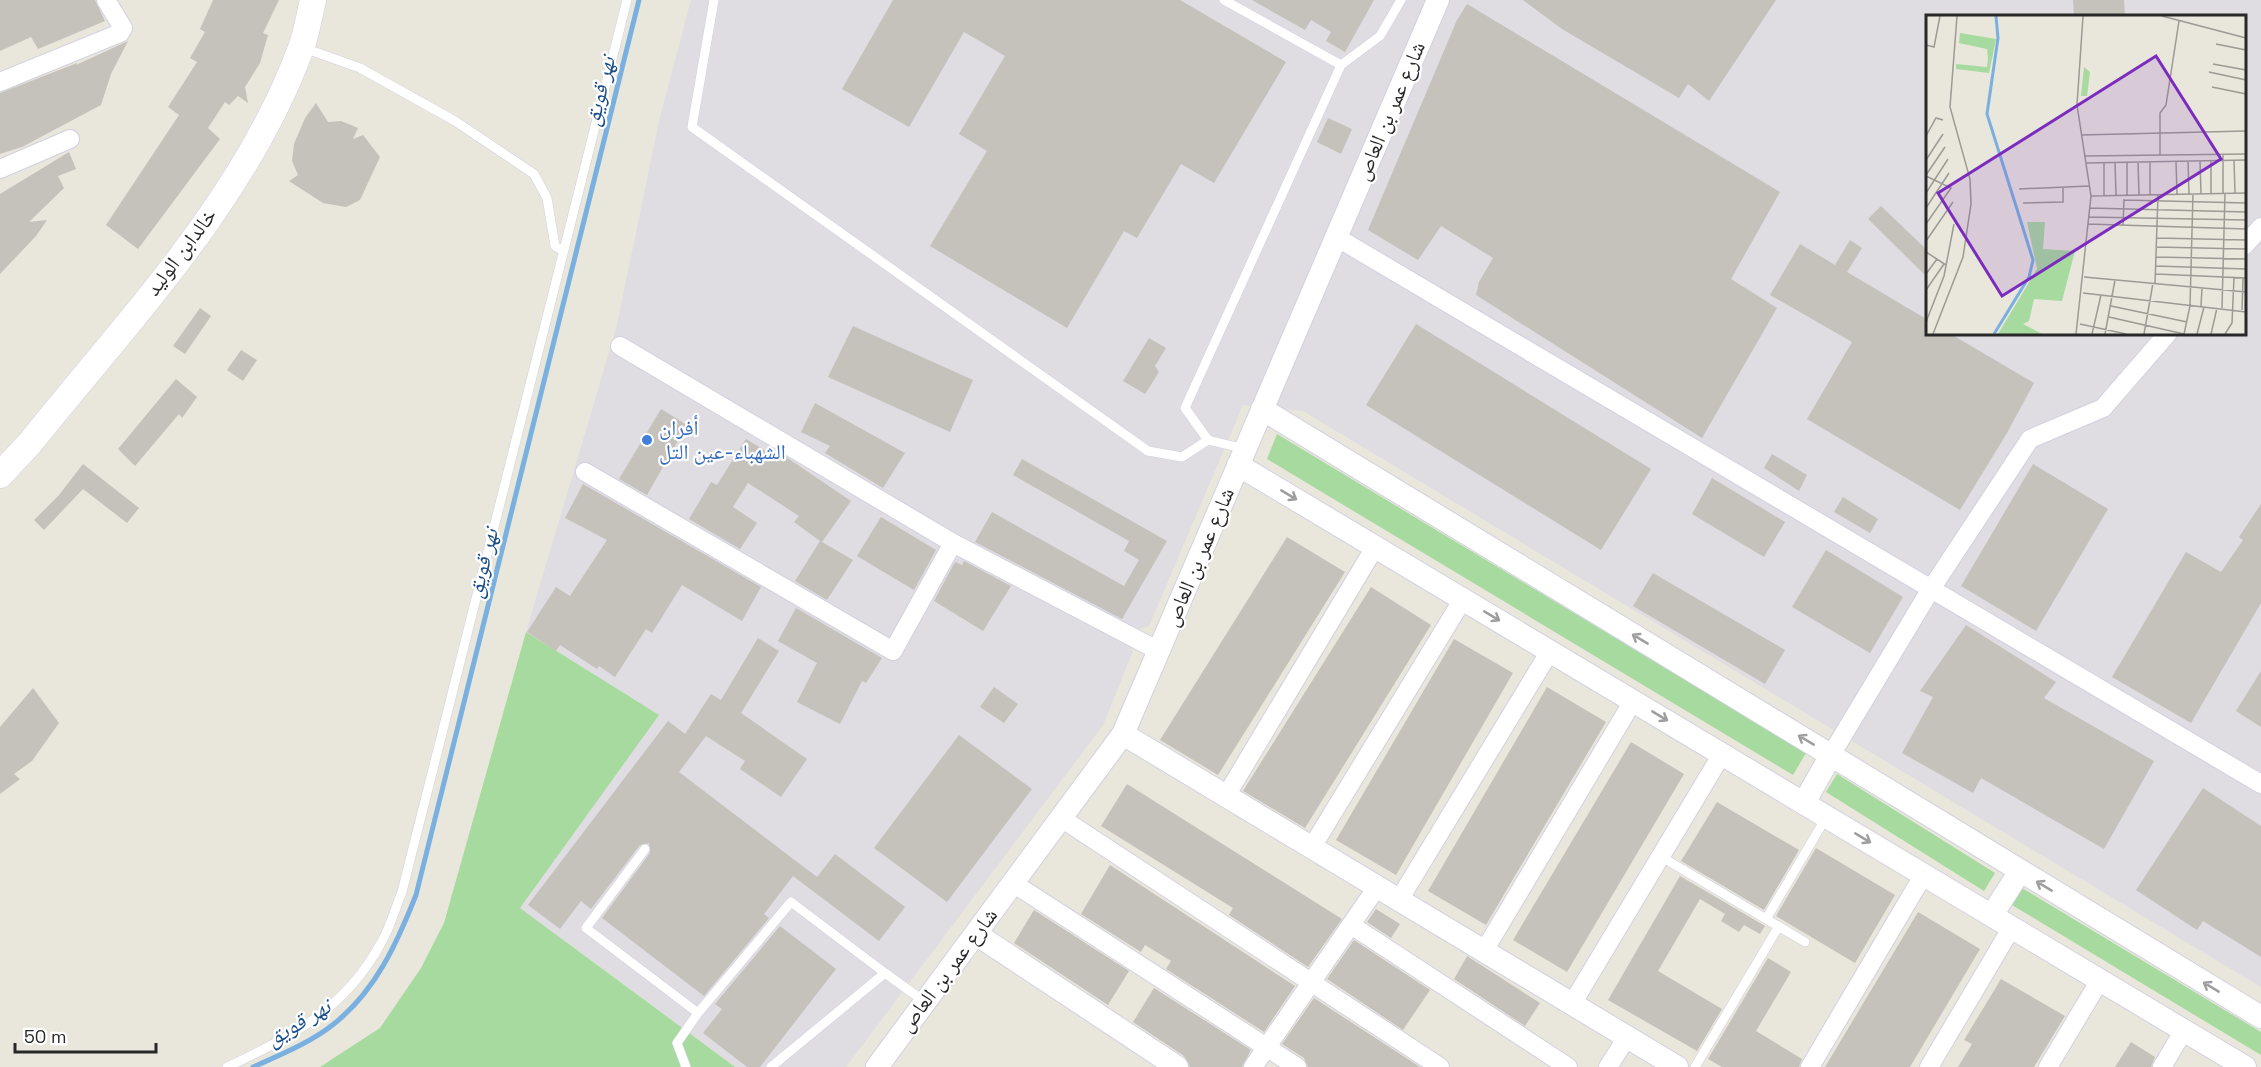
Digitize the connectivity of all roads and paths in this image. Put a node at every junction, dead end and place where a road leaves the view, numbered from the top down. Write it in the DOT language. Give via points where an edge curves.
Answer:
graph roads {
  1 [pos="105,0"];
  2 [pos="313,0"];
  3 [pos="627,0"];
  4 [pos="714,0"];
  5 [pos="1224,0"];
  6 [pos="1401,0"];
  7 [pos="1438,0"];
  8 [pos="302,47"];
  9 [pos="1341,65"];
  10 [pos="0,82"];
  11 [pos="70,139"];
  12 [pos="0,169"];
  13 [pos="2261,227"];
  14 [pos="1336,237"];
  15 [pos="2246,244"];
  16 [pos="563,251"];
  17 [pos="2167,334"];
  18 [pos="620,346"];
  19 [pos="1262,410"];
  20 [pos="1208,440"];
  21 [pos="1242,457"];
  22 [pos="585,472"];
  23 [pos="0,475"];
  24 [pos="953,543"];
  25 [pos="1376,547"];
  26 [pos="1931,589"];
  27 [pos="1463,599"];
  28 [pos="1158,651"];
  29 [pos="1550,651"];
  30 [pos="1634,701"];
  31 [pos="1123,734"];
  32 [pos="1722,754"];
  33 [pos="1831,755"];
  34 [pos="2261,784"];
  35 [pos="1226,796"];
  36 [pos="1804,803"];
  37 [pos="1827,816"];
  38 [pos="1061,818"];
  39 [pos="1312,848"];
  40 [pos="645,849"];
  41 [pos="1660,856"];
  42 [pos="2020,871"];
  43 [pos="1924,874"];
  44 [pos="1013,883"];
  45 [pos="1377,886"];
  46 [pos="1399,900"];
  47 [pos="1992,915"];
  48 [pos="1766,919"];
  49 [pos="1350,925"];
  50 [pos="1779,926"];
  51 [pos="2012,927"];
  52 [pos="976,934"];
  53 [pos="1805,942"];
  54 [pos="1484,951"];
  55 [pos="885,973"];
  56 [pos="2100,980"];
  57 [pos="1311,982"];
  58 [pos="925,1002"];
  59 [pos="1572,1004"];
  60 [pos="698,1013"];
  61 [pos="2261,1017"];
  62 [pos="2184,1030"];
  63 [pos="1627,1037"];
  64 [pos="1267,1047"];
  65 [pos="227,1067"];
  66 [pos="686,1067"];
  67 [pos="771,1067"];
  68 [pos="877,1067"];
  69 [pos="1177,1067"];
  70 [pos="1253,1067"];
  71 [pos="1297,1067"];
  72 [pos="1440,1067"];
  73 [pos="1568,1067"];
  74 [pos="1608,1067"];
  75 [pos="1677,1067"];
  76 [pos="1695,1067"];
  77 [pos="1810,1067"];
  78 [pos="1929,1067"];
  79 [pos="2048,1067"];
  80 [pos="2162,1067"];
  81 [pos="2245,1067"];
  1 -- 10 [label="street" via="123,28 120,33"];
  2 -- 8 [label="main road, خالدابن الوليد"];
  3 -- 16 [label="lane"];
  4 -- 20 [label="lane" via="692,127 1148,451 1182,458"];
  5 -- 9 [label="lane"];
  6 -- 9 [label="lane" via="1380,36"];
  7 -- 14 [label="street, شارع عمر بن العاص"];
  8 -- 16 [label="lane" via="360,68 455,121 534,174 547,198 555,246"];
  8 -- 23 [label="main road, خالدابن الوليد" via="263,132 197,238"];
  9 -- 20 [label="lane" via="1185,408"];
  11 -- 12 [label="street"];
  13 -- 15 [label="street"];
  14 -- 19 [label="street, شارع عمر بن العاص"];
  14 -- 26 [label="street"];
  16 -- 65 [label="lane" via="405,881 382,942 357,981 324,1014 278,1043"];
  17 -- 26 [label="street" via="2103,408 2030,439"];
  18 -- 24 [label="street"];
  19 -- 21 [label="street, شارع عمر بن العاص"];
  33 -- 19 [label="street, one-way"];
  20 -- 21 [label="lane"];
  21 -- 25 [label="street, one-way"];
  21 -- 28 [label="street, شارع عمر بن العاص"];
  22 -- 24 [label="street" via="892,651"];
  24 -- 28 [label="street"];
  25 -- 27 [label="street"];
  25 -- 35 [label="street"];
  26 -- 33 [label="street"];
  26 -- 34 [label="street"];
  27 -- 29 [label="street, one-way"];
  27 -- 39 [label="street"];
  28 -- 31 [label="street, شارع عمر بن العاص"];
  29 -- 30 [label="street"];
  29 -- 46 [label="street"];
  30 -- 32 [label="street, one-way"];
  30 -- 54 [label="street"];
  31 -- 35 [label="street"];
  31 -- 38 [label="street, شارع عمر بن العاص"];
  32 -- 36 [label="street"];
  32 -- 41 [label="street"];
  33 -- 36 [label="street"];
  33 -- 42 [label="street"];
  35 -- 39 [label="street"];
  36 -- 37 [label="street"];
  37 -- 43 [label="street, one-way"];
  37 -- 48 [label="lane"];
  38 -- 44 [label="street, شارع عمر بن العاص"];
  38 -- 57 [label="street"];
  39 -- 45 [label="street"];
  40 -- 60 [label="lane" via="586,928"];
  41 -- 48 [label="lane"];
  41 -- 59 [label="street"];
  42 -- 47 [label="street"];
  61 -- 42 [label="street, one-way"];
  43 -- 47 [label="street"];
  43 -- 77 [label="street"];
  44 -- 52 [label="street, شارع عمر بن العاص"];
  44 -- 64 [label="street"];
  45 -- 46 [label="street"];
  45 -- 49 [label="street"];
  46 -- 54 [label="street"];
  47 -- 51 [label="street"];
  48 -- 50 [label="lane"];
  49 -- 57 [label="street"];
  49 -- 73 [label="street"];
  50 -- 53 [label="lane"];
  50 -- 76 [label="lane"];
  51 -- 56 [label="street"];
  51 -- 78 [label="street"];
  52 -- 58 [label="street, شارع عمر بن العاص"];
  52 -- 69 [label="street"];
  54 -- 59 [label="street"];
  55 -- 58 [label="lane"];
  55 -- 60 [label="lane" via="791,902"];
  55 -- 67 [label="lane"];
  56 -- 62 [label="street"];
  56 -- 79 [label="street"];
  57 -- 64 [label="street"];
  57 -- 72 [label="street"];
  58 -- 68 [label="street, شارع عمر بن العاص"];
  59 -- 63 [label="street"];
  60 -- 66 [label="lane" via="677,1043"];
  62 -- 80 [label="street"];
  62 -- 81 [label="street"];
  63 -- 74 [label="street"];
  63 -- 75 [label="street"];
  64 -- 70 [label="street"];
  64 -- 71 [label="street"];
}
